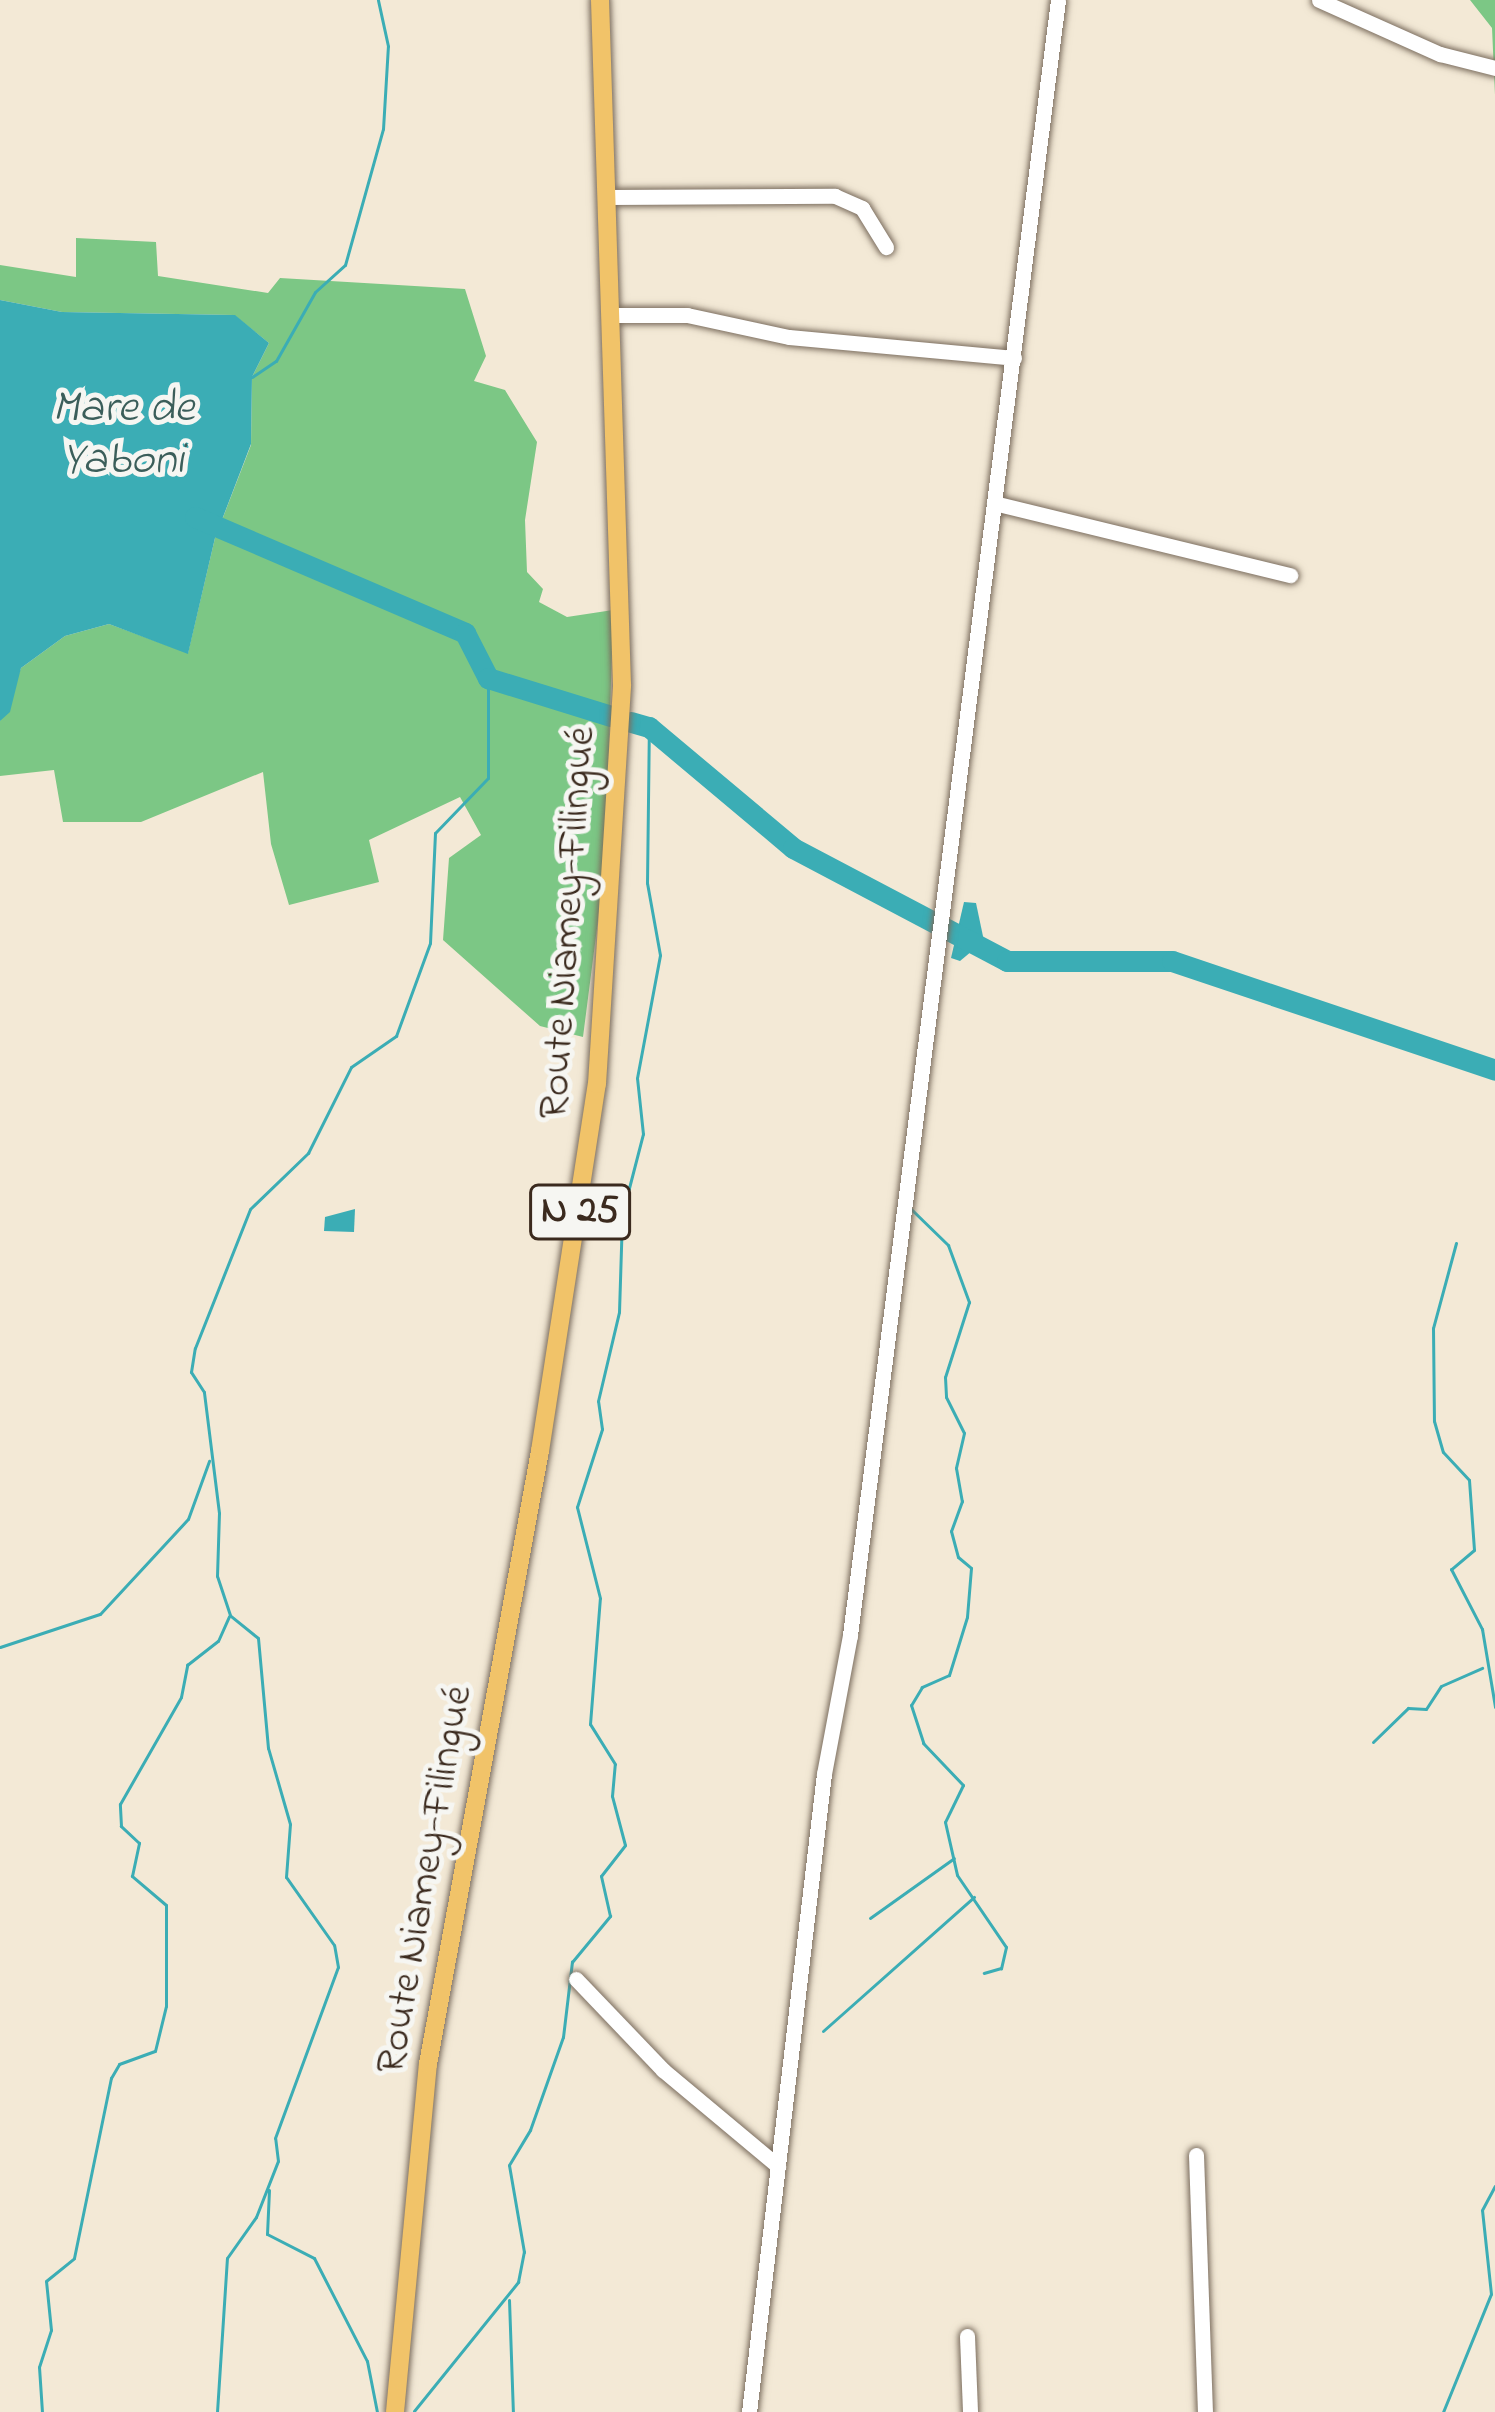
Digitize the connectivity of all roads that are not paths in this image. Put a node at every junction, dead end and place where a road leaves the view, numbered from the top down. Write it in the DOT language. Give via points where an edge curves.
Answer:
graph roads {
  1 [pos="600,0"];
  2 [pos="1058,0"];
  3 [pos="1319,0"];
  4 [pos="1495,68"];
  5 [pos="608,196"];
  6 [pos="886,247"];
  7 [pos="613,315"];
  8 [pos="1014,358"];
  9 [pos="994,503"];
  10 [pos="1290,574"];
  11 [pos="576,1979"];
  12 [pos="1196,2155"];
  13 [pos="778,2166"];
  14 [pos="967,2336"];
  15 [pos="395,2412"];
  16 [pos="749,2412"];
  17 [pos="970,2412"];
  18 [pos="1204,2412"];
  1 -- 5 [label="main road, Route Niamey-Filingué / N 25"];
  2 -- 8 [label="street"];
  3 -- 4 [label="street" via="1440,54"];
  5 -- 6 [label="street" via="835,196 862,208"];
  5 -- 7 [label="main road, Route Niamey-Filingué / N 25"];
  7 -- 8 [label="street" via="687,315 789,338"];
  7 -- 15 [label="main road, Route Niamey-Filingué / N 25" via="622,685 597,1084 544,1430 428,2064"];
  8 -- 9 [label="street"];
  9 -- 10 [label="street"];
  9 -- 13 [label="street"];
  11 -- 13 [label="street" via="663,2070"];
  12 -- 18 [label="street"];
  13 -- 16 [label="street"];
  14 -- 17 [label="street"];
}
